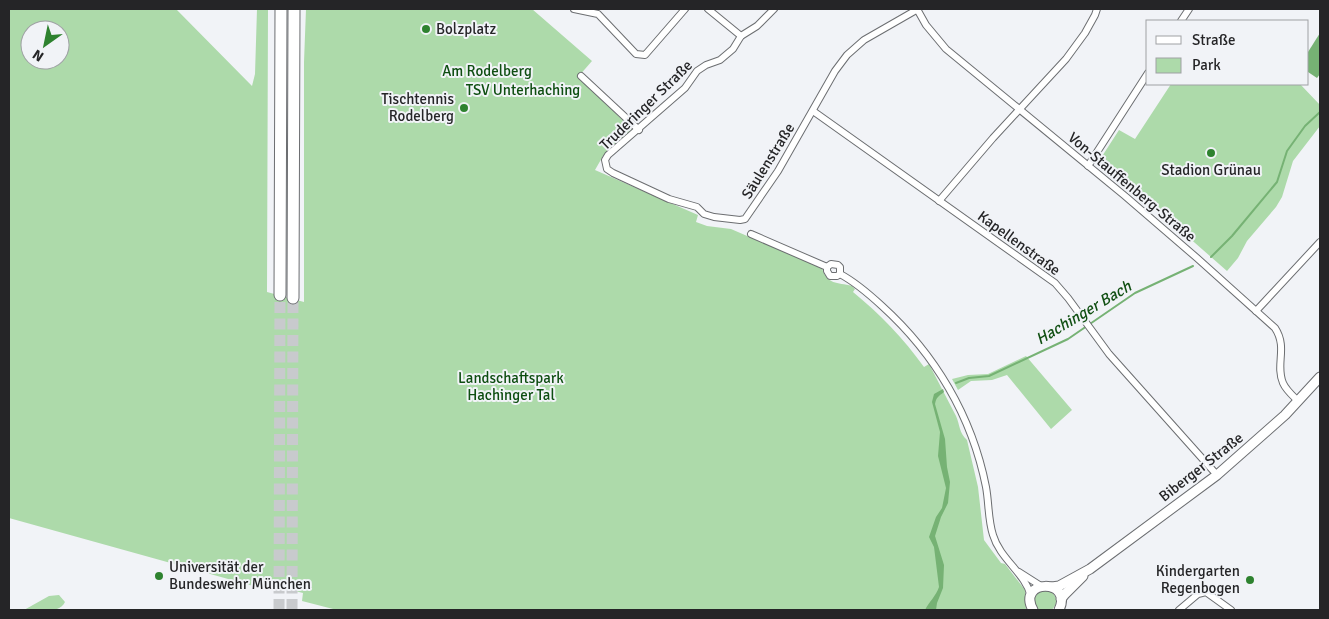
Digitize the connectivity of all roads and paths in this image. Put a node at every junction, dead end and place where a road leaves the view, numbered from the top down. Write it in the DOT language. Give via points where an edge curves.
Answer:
graph roads {
  1 [pos="281,9"];
  2 [pos="294,9"];
  3 [pos="574,9"];
  4 [pos="685,9"];
  5 [pos="708,9"];
  6 [pos="774,9"];
  7 [pos="918,9"];
  8 [pos="1097,9"];
  9 [pos="1189,9"];
  10 [pos="1182,20"];
  11 [pos="741,36"];
  12 [pos="581,76"];
  13 [pos="1146,76"];
  14 [pos="813,110"];
  15 [pos="1019,110"];
  16 [pos="639,130"];
  17 [pos="606,164"];
  18 [pos="1088,166"];
  19 [pos="939,201"];
  20 [pos="751,234"];
  21 [pos="1320,242"];
  22 [pos="280,295"];
  23 [pos="293,298"];
  24 [pos="1256,311"];
  25 [pos="1320,377"];
  26 [pos="1298,401"];
  27 [pos="1217,474"];
  28 [pos="1090,569"];
  29 [pos="1015,570"];
  30 [pos="1041,586"];
  31 [pos="1052,587"];
  32 [pos="1031,596"];
  33 [pos="1061,606"];
  34 [pos="1031,609"];
  35 [pos="1179,610"];
  36 [pos="1232,610"];
  1 -- 22 [label="highway"];
  2 -- 23 [label="highway"];
  3 -- 4 [label="street" via="598,14 640,55"];
  5 -- 11 [label="street"];
  6 -- 11 [label="street, Truderinger Straße"];
  7 -- 14 [label="street, Säulenstraße" via="856,46 835,71"];
  7 -- 15 [label="street, Von-Stauffenberg-Straße" via="931,32 946,49"];
  8 -- 15 [label="street" via="1084,35 1066,59"];
  9 -- 10 [label="street"];
  11 -- 16 [label="street, Truderinger Straße" via="733,49 698,71 689,84"];
  12 -- 16 [label="street"];
  13 -- 18 [label="street"];
  14 -- 17 [label="street, Säulenstraße" via="774,178 745,219 704,214 697,207 669,199 613,174"];
  14 -- 19 [label="street, Kapellenstraße"];
  15 -- 18 [label="street, Von-Stauffenberg-Straße"];
  15 -- 19 [label="street"];
  16 -- 17 [label="street, Truderinger Straße" via="608,155"];
  18 -- 24 [label="street, Von-Stauffenberg-Straße"];
  19 -- 27 [label="street, Kapellenstraße" via="1055,284 1109,354"];
  20 -- 29 [label="street" via="827,267 830,276 840,274 850,279 909,332 932,360 946,382 973,444 986,486 993,537"];
  21 -- 24 [label="street"];
  24 -- 26 [label="street, Von-Stauffenberg-Straße" via="1279,335 1282,380"];
  25 -- 26 [label="main road, Biberger Straße"];
  26 -- 27 [label="main road, Biberger Straße"];
  27 -- 28 [label="main road, Biberger Straße"];
  28 -- 31 [label="main road, Biberger Straße"];
  28 -- 33 [label="main road, Biberger Straße" via="1065,594"];
  29 -- 30 [label="street"];
  29 -- 32 [label="street"];
  30 -- 31 [label="main road"];
  30 -- 32 [label="main road"];
  31 -- 33 [label="main road" via="1060,594"];
  32 -- 34 [label="main road"];
  35 -- 36 [label="street" via="1198,594 1206,592"];
}
